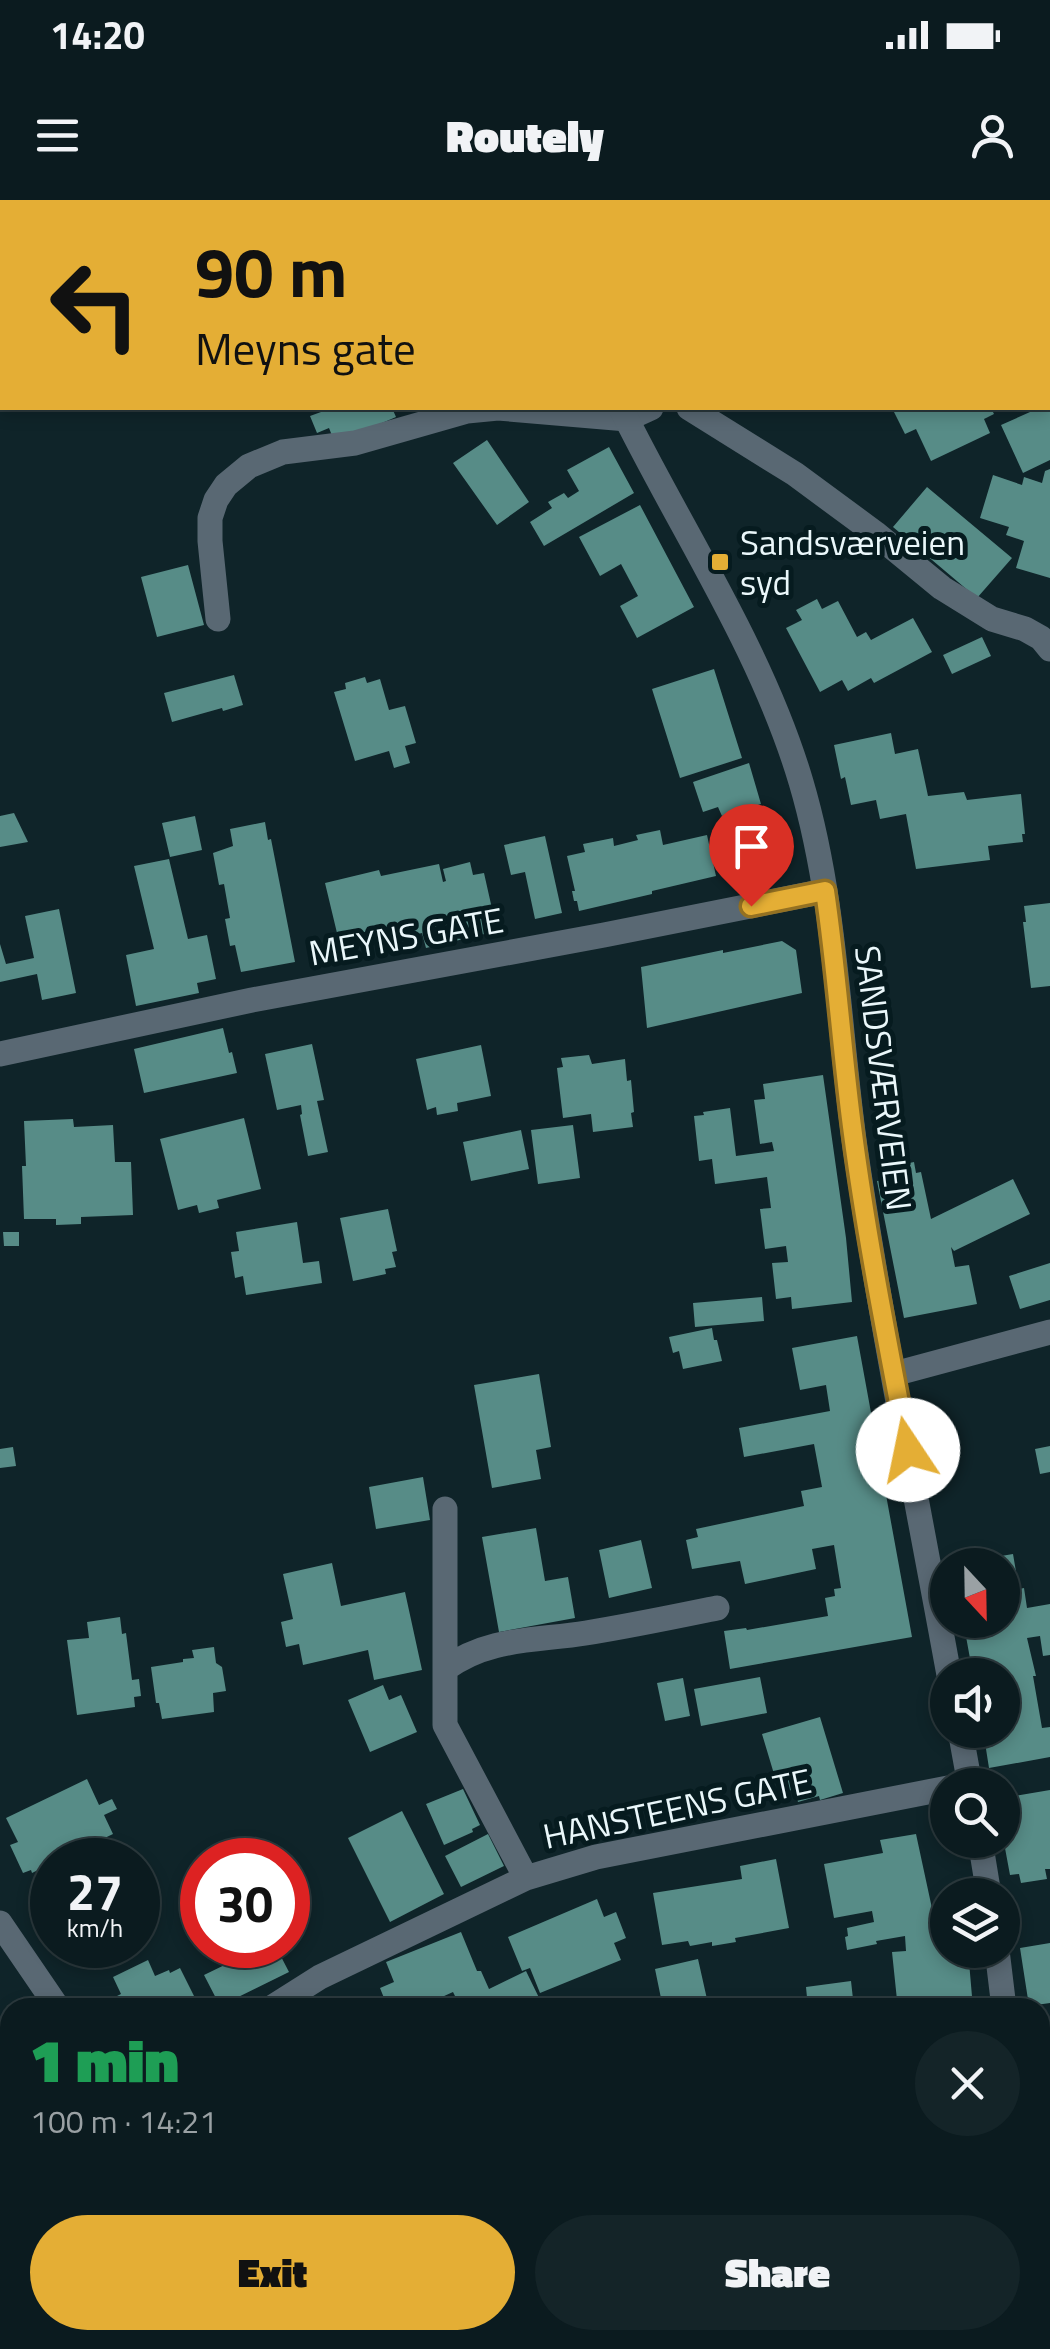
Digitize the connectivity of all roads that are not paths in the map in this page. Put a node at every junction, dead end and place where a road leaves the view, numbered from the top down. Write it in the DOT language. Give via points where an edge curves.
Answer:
graph roads {
  1 [pos="478,410"];
  2 [pos="540,410"];
  3 [pos="691,410"];
  4 [pos="624,414"];
  5 [pos="218,619"];
  6 [pos="1050,648"];
  7 [pos="825,891"];
  8 [pos="0,1054"];
  9 [pos="1050,1332"];
  10 [pos="894,1374"];
  11 [pos="445,1509"];
  12 [pos="716,1608"];
  13 [pos="946,1658"];
  14 [pos="445,1669"];
  15 [pos="930,1792"];
  16 [pos="526,1878"];
  17 [pos="0,1924"];
  18 [pos="998,1968"];
  19 [pos="51,1998"];
  20 [pos="287,1998"];
  21 [pos="1003,1998"];
  1 -- 5 [label="street" via="355,443 283,452 249,466 226,485 210,518"];
  2 -- 4 [label="street"];
  3 -- 6 [label="street" via="796,474 942,588"];
  4 -- 7 [label="street, SANDSVÆRVEIEN" via="786,736"];
  7 -- 8 [label="street, MEYNS GATE"];
  7 -- 10 [label="street, SANDSVÆRVEIEN" via="853,1132"];
  9 -- 10 [label="street"];
  10 -- 13 [label="street, SANDSVÆRVEIEN"];
  11 -- 14 [label="street"];
  12 -- 14 [label="street" via="491,1645"];
  14 -- 16 [label="street" via="446,1725"];
  15 -- 16 [label="street, HANSTEENS GATE" via="596,1857"];
  16 -- 20 [label="street, HANSTEENS GATE"];
  17 -- 19 [label="street"];
  18 -- 21 [label="street"];
}
